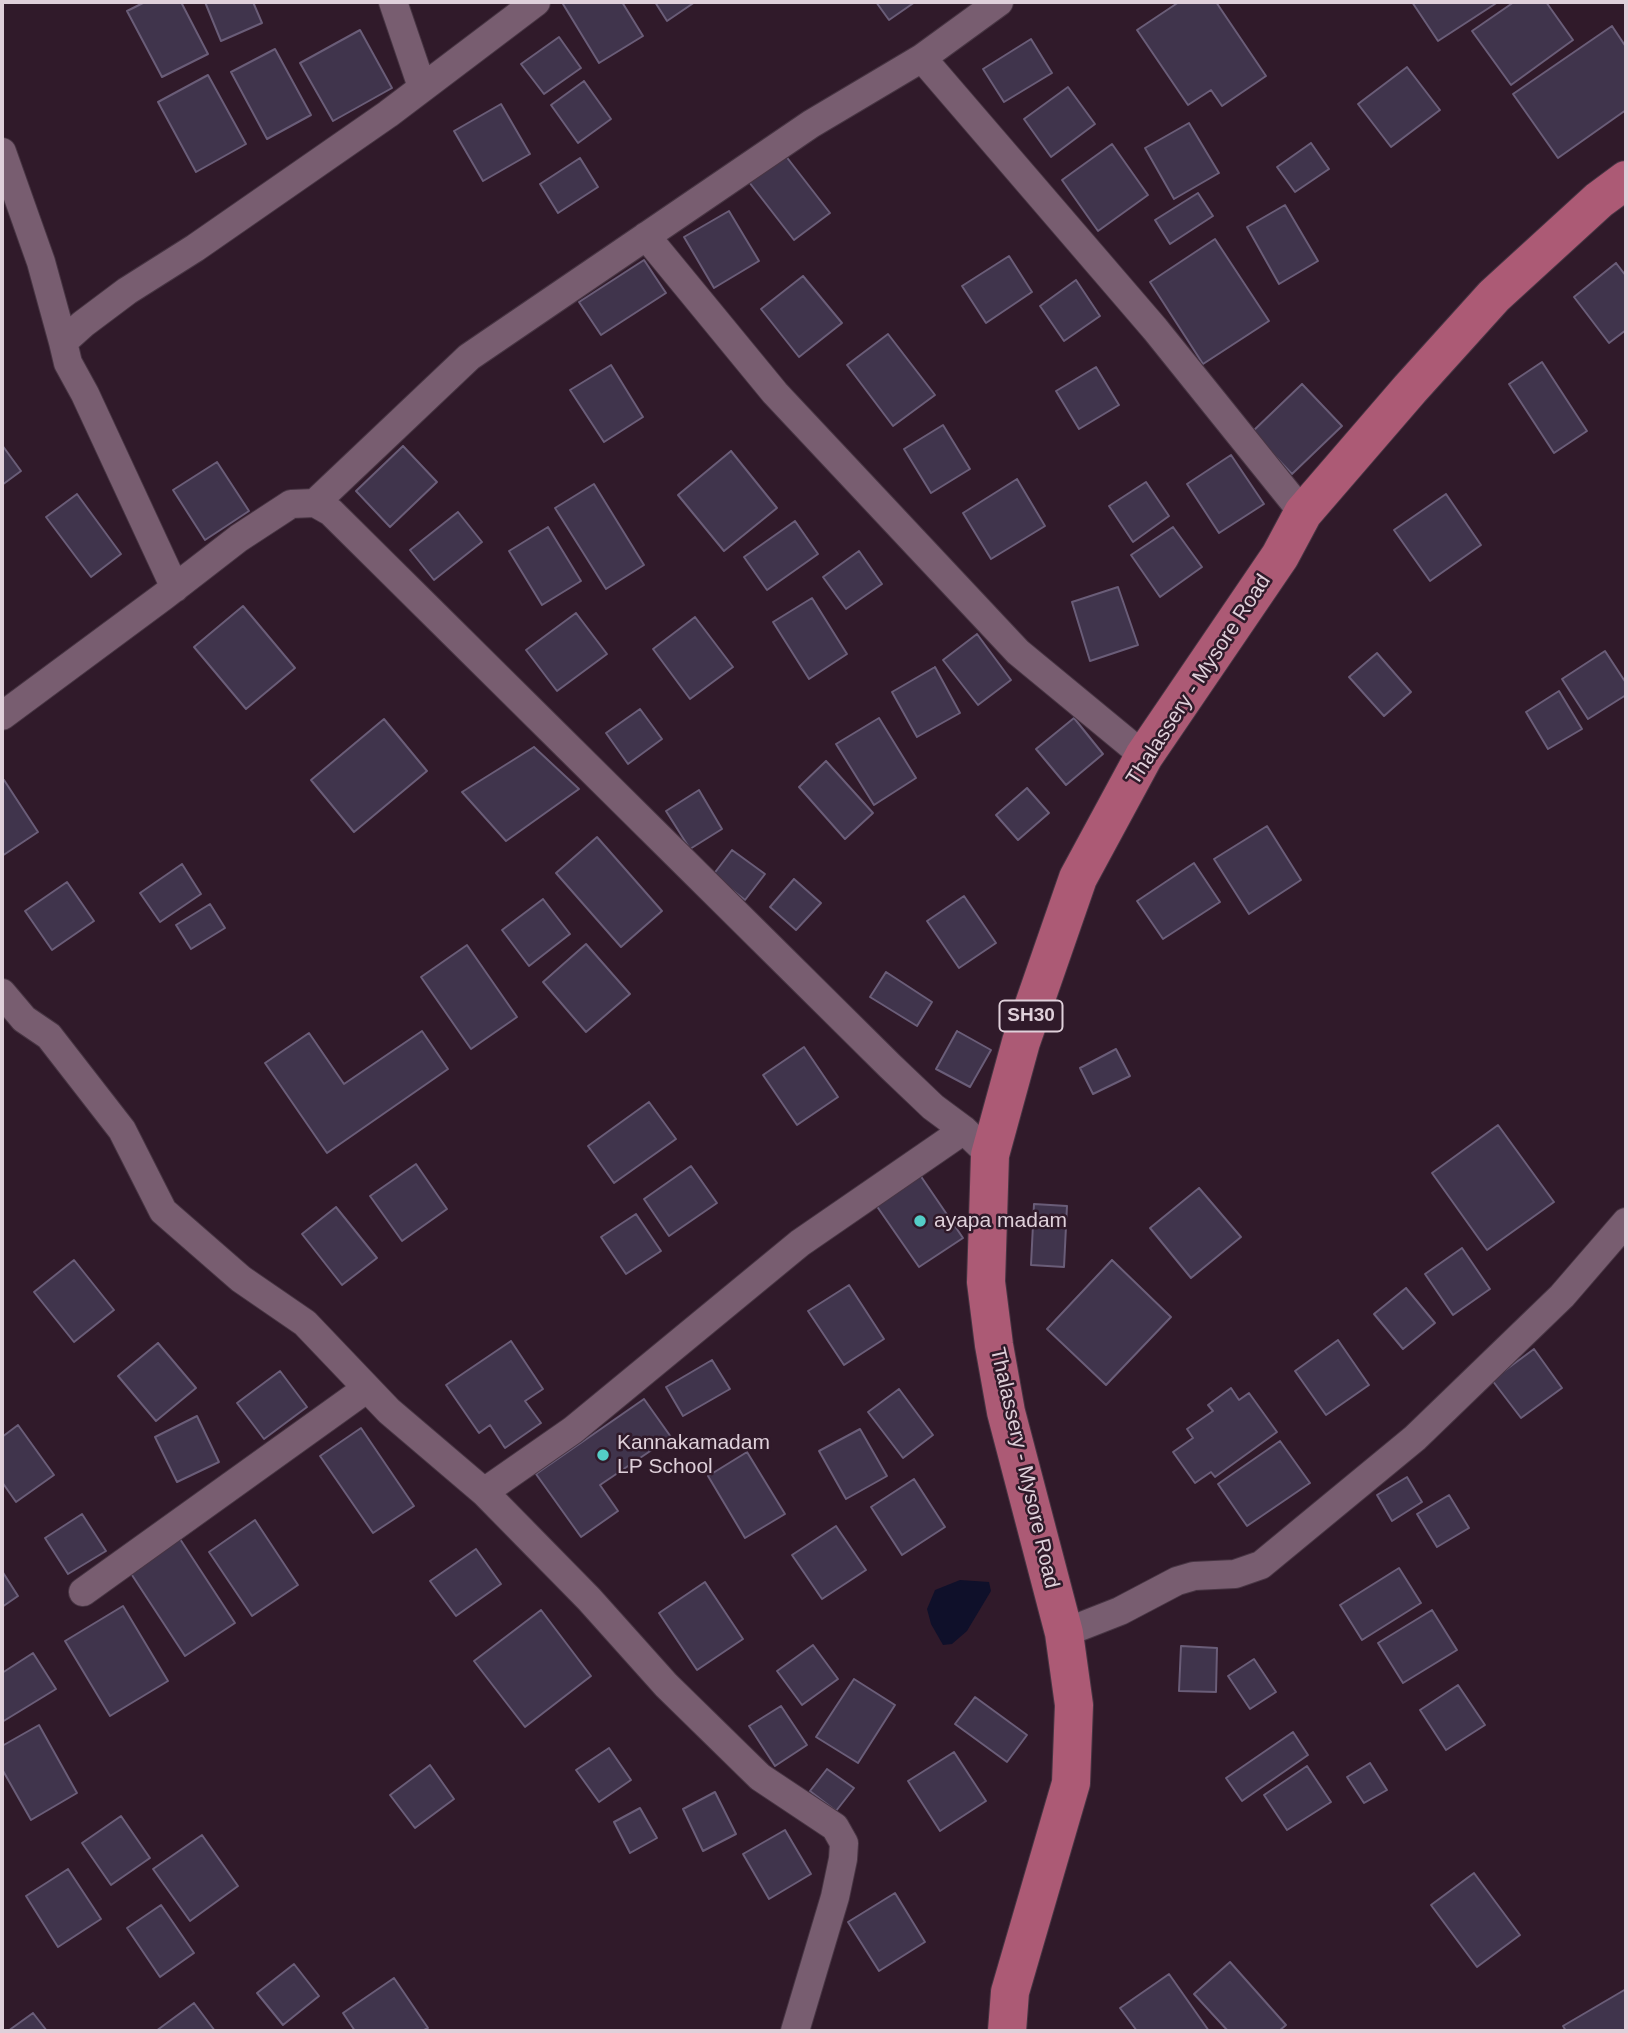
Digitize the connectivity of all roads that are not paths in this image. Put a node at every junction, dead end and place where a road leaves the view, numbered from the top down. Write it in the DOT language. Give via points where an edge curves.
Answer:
graph roads {
  1 [pos="393,2"];
  2 [pos="536,2"];
  3 [pos="999,2"];
  4 [pos="922,58"];
  5 [pos="422,87"];
  6 [pos="2,152"];
  7 [pos="1626,180"];
  8 [pos="646,236"];
  9 [pos="63,342"];
  10 [pos="315,503"];
  11 [pos="1303,513"];
  12 [pos="175,588"];
  13 [pos="2,716"];
  14 [pos="1144,755"];
  15 [pos="2,993"];
  16 [pos="977,1143"];
  17 [pos="1626,1222"];
  18 [pos="366,1389"];
  19 [pos="484,1492"];
  20 [pos="83,1592"];
  21 [pos="1064,1633"];
  22 [pos="795,2031"];
  23 [pos="1007,2031"];
  1 -- 5 [label="street"];
  2 -- 5 [label="street"];
  3 -- 4 [label="street"];
  4 -- 8 [label="street" via="811,124"];
  4 -- 11 [label="street" via="1154,329"];
  5 -- 9 [label="street" via="127,290"];
  6 -- 9 [label="street" via="41,262"];
  7 -- 11 [label="main road, Thalassery - Mysore Road / SH30" via="1494,296"];
  8 -- 10 [label="street" via="469,357"];
  8 -- 14 [label="street" via="775,393 1018,652"];
  9 -- 12 [label="street" via="68,363"];
  10 -- 12 [label="street" via="291,504"];
  10 -- 16 [label="street" via="331,512 890,1066"];
  11 -- 14 [label="main road, Thalassery - Mysore Road / SH30" via="1280,556"];
  12 -- 13 [label="street"];
  14 -- 16 [label="main road, Thalassery - Mysore Road / SH30" via="1079,878 1021,1042"];
  15 -- 18 [label="street" via="24,1019 48,1036 122,1130 163,1211 241,1279 305,1323"];
  16 -- 19 [label="street" via="800,1243 573,1430"];
  16 -- 21 [label="main road, Thalassery - Mysore Road / SH30" via="994,1345 1006,1412"];
  17 -- 21 [label="street" via="1562,1296 1415,1438 1261,1565 1235,1574 1177,1581"];
  18 -- 19 [label="street"];
  18 -- 20 [label="street"];
  19 -- 22 [label="street" via="589,1598 666,1685 760,1777 835,1828 844,1843 835,1897"];
  21 -- 23 [label="main road, Thalassery - Mysore Road / SH30" via="1074,1705 1071,1783 1010,1992"];
}
